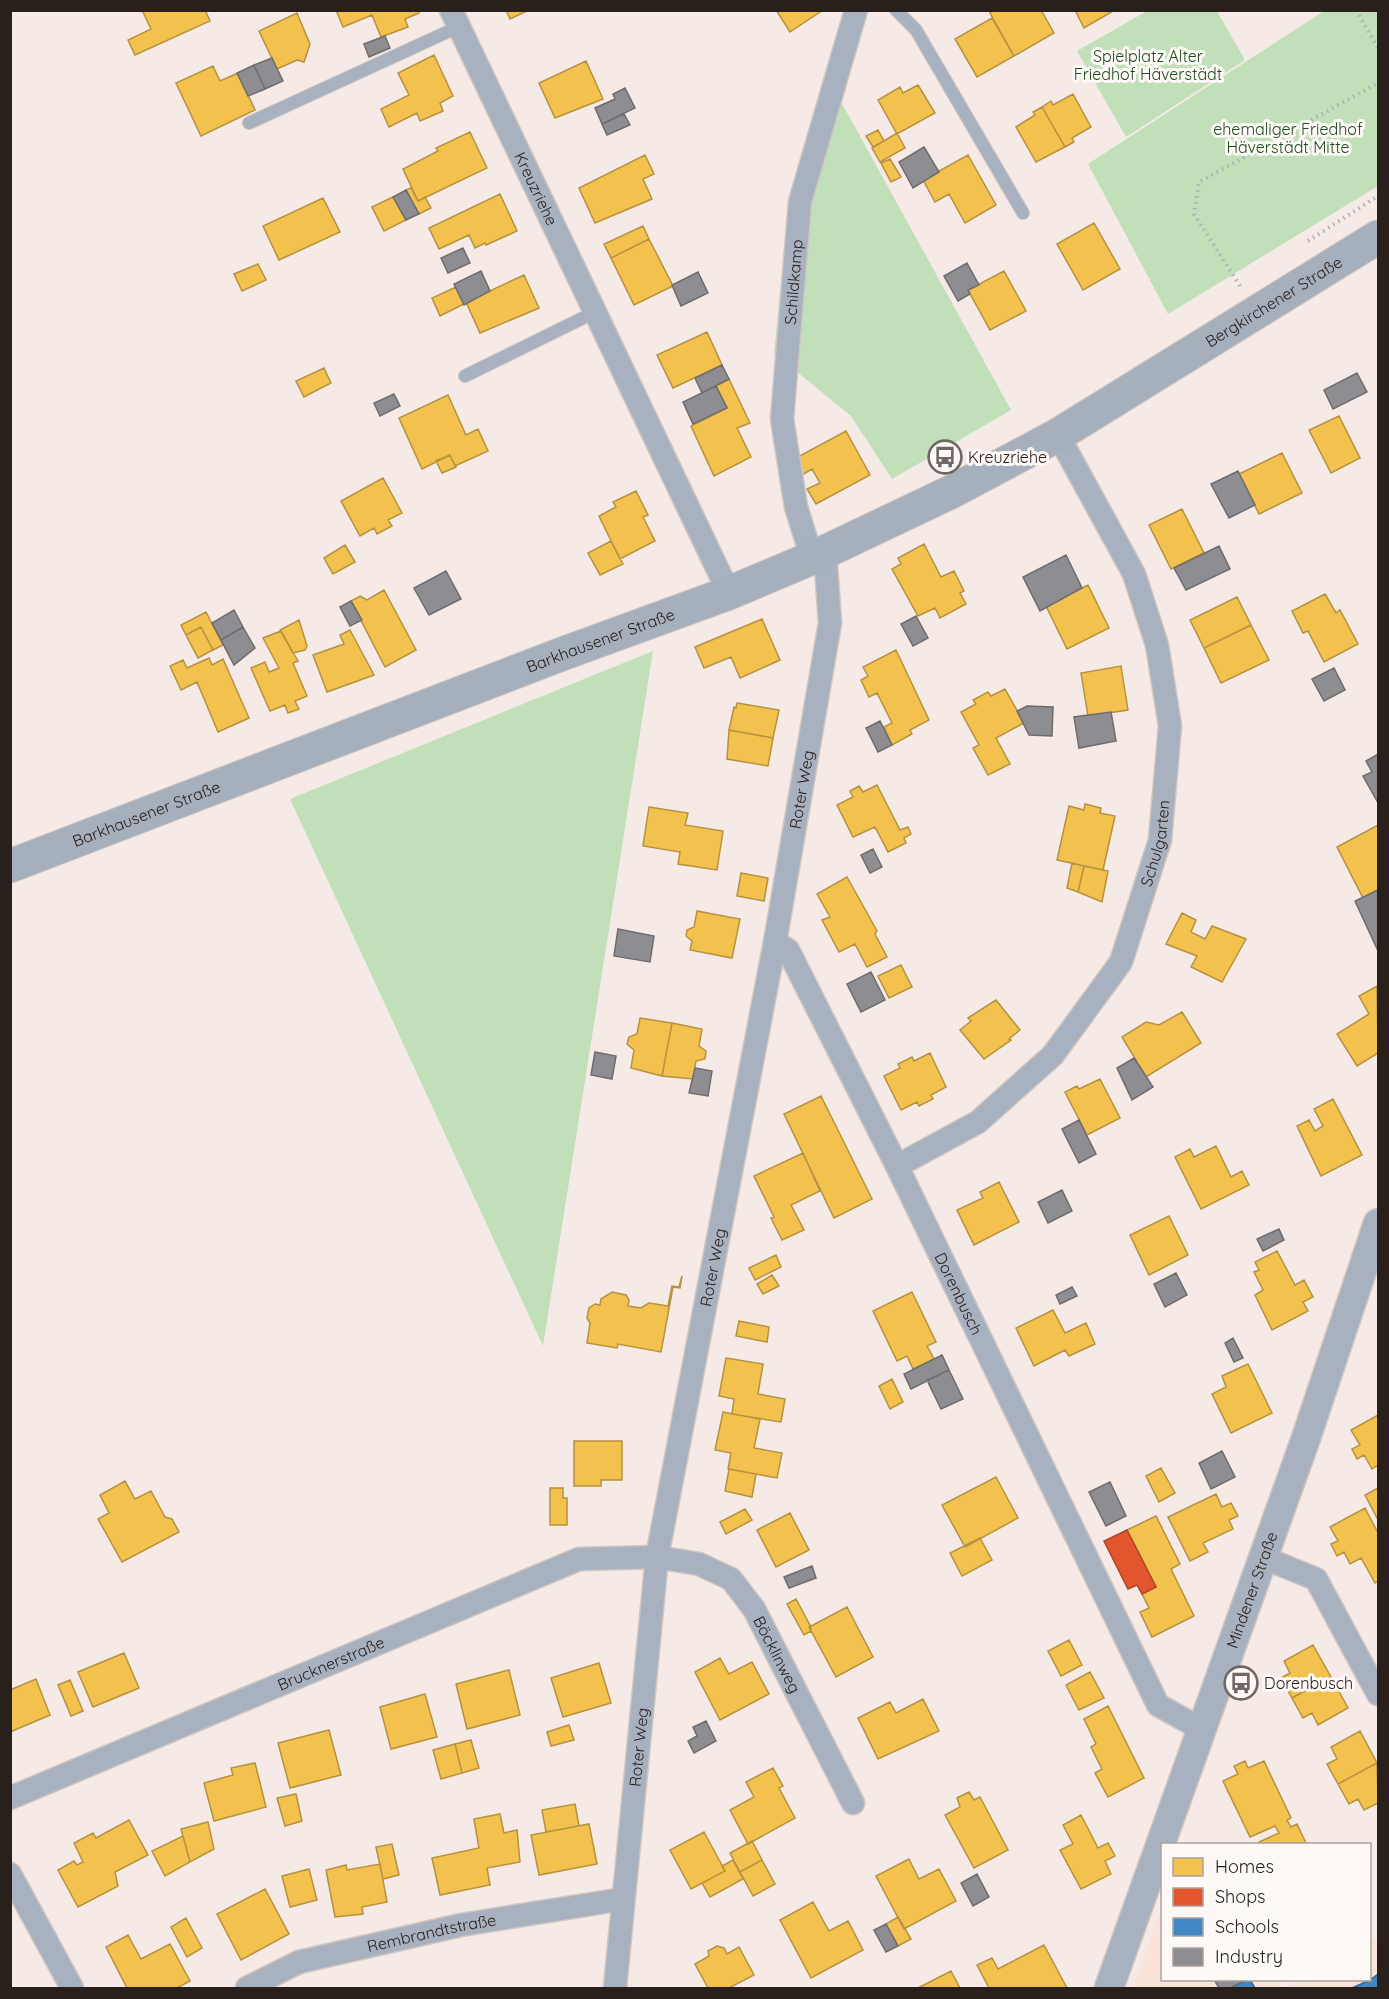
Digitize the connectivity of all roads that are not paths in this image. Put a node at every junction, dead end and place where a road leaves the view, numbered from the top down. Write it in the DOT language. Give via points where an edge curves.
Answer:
graph roads {
  1 [pos="856,10"];
  2 [pos="896,10"];
  3 [pos="454,19"];
  4 [pos="249,123"];
  5 [pos="1023,213"];
  6 [pos="1378,237"];
  7 [pos="596,312"];
  8 [pos="1168,368"];
  9 [pos="465,376"];
  10 [pos="1058,435"];
  11 [pos="818,555"];
  12 [pos="729,594"];
  13 [pos="10,866"];
  14 [pos="775,942"];
  15 [pos="897,1166"];
  16 [pos="1378,1223"];
  17 [pos="657,1557"];
  18 [pos="1262,1557"];
  19 [pos="1378,1694"];
  20 [pos="1201,1730"];
  21 [pos="10,1798"];
  22 [pos="853,1803"];
  23 [pos="10,1874"];
  24 [pos="623,1899"];
  25 [pos="72,1989"];
  26 [pos="247,1989"];
  27 [pos="615,1989"];
  28 [pos="1109,1989"];
  1 -- 11 [label="street, Schildkamp" via="800,202 782,419 796,507"];
  2 -- 5 [label="lane" via="916,30"];
  3 -- 4 [label="lane"];
  3 -- 7 [label="street, Kreuzriehe"];
  6 -- 8 [label="main road, Bergkirchener Straße"];
  7 -- 9 [label="lane"];
  7 -- 12 [label="street, Kreuzriehe"];
  8 -- 10 [label="main road, Barkhausener Straße"];
  10 -- 11 [label="main road, Barkhausener Straße" via="951,492"];
  10 -- 15 [label="street, Schulgarten" via="1134,574 1157,645 1170,726 1160,840 1121,962 1053,1055 978,1122"];
  11 -- 12 [label="main road, Barkhausener Straße"];
  11 -- 14 [label="street, Roter Weg" via="830,623"];
  12 -- 13 [label="main road, Barkhausener Straße" via="551,658"];
  14 -- 15 [label="street, Dorenbusch" via="788,950"];
  14 -- 17 [label="street, Roter Weg"];
  15 -- 20 [label="street, Dorenbusch" via="1158,1705"];
  16 -- 18 [label="street, Mindener Straße"];
  17 -- 21 [label="street, Brucknerstraße" via="579,1559"];
  17 -- 22 [label="street, Böcklinweg" via="699,1564 731,1579 754,1609"];
  17 -- 24 [label="street, Roter Weg"];
  18 -- 19 [label="street" via="1316,1579"];
  18 -- 20 [label="street, Mindener Straße"];
  20 -- 28 [label="street, Mindener Straße"];
  23 -- 25 [label="street"];
  24 -- 26 [label="street, Rembrandtstraße" via="461,1925 299,1962"];
  24 -- 27 [label="street, Roter Weg"];
}
